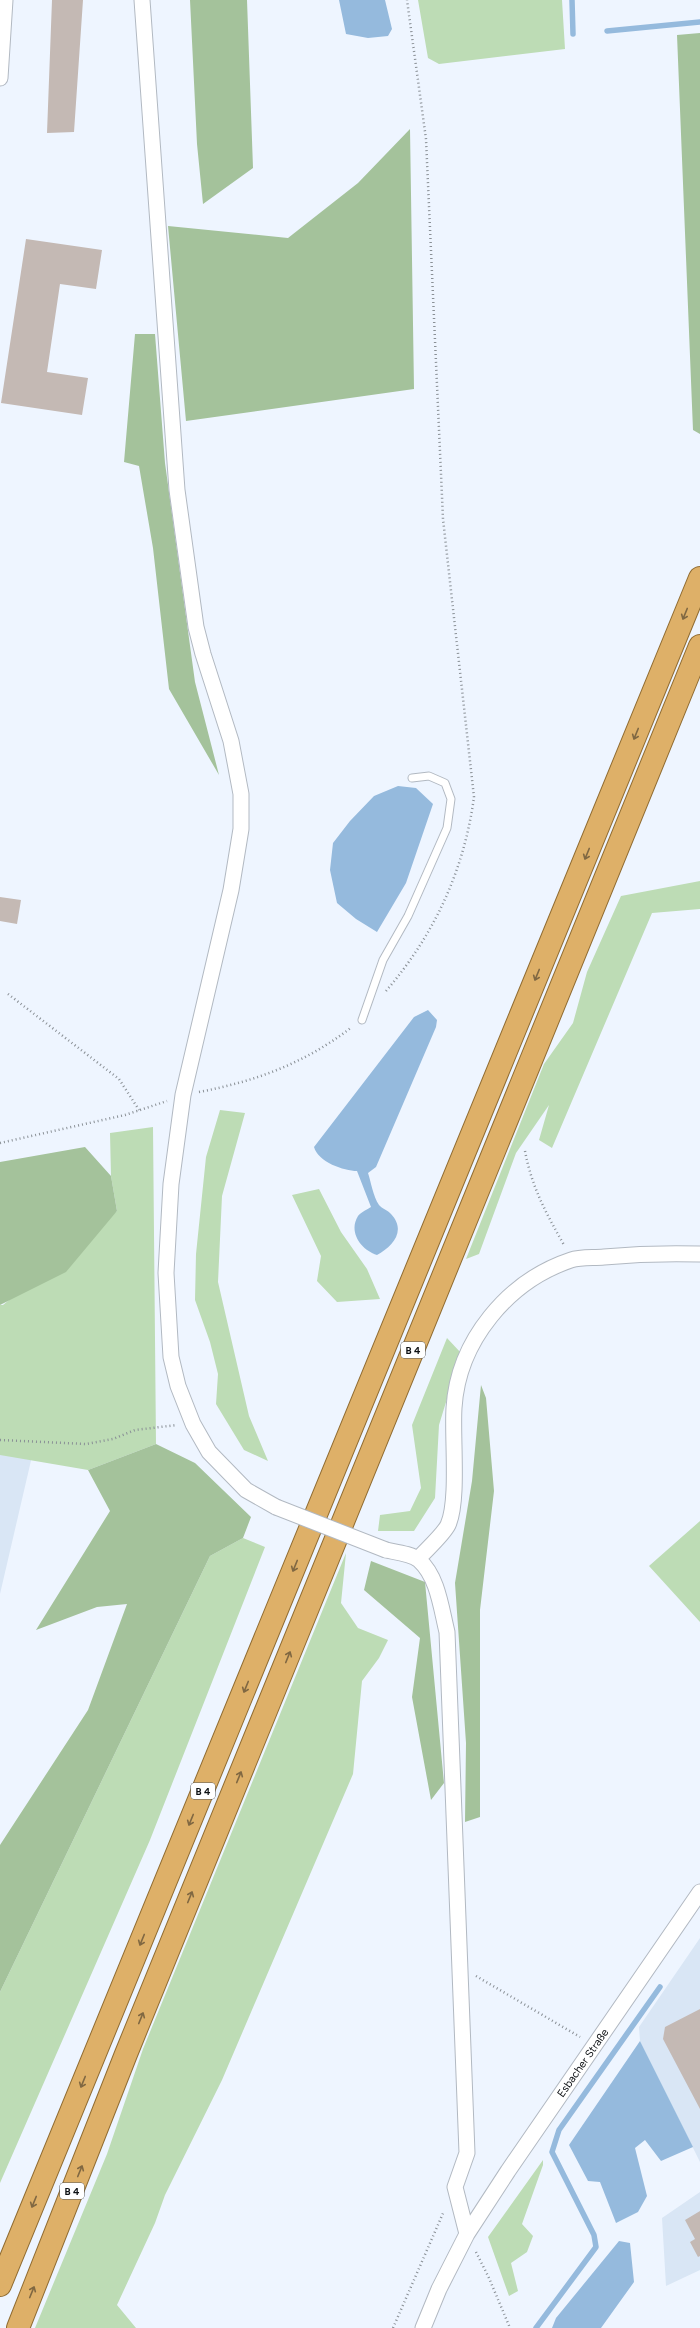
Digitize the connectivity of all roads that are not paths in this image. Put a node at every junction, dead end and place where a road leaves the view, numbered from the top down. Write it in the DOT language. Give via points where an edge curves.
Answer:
graph roads {
  1 [pos="5,0"];
  2 [pos="142,0"];
  3 [pos="0,78"];
  4 [pos="700,578"];
  5 [pos="700,646"];
  6 [pos="412,778"];
  7 [pos="362,1020"];
  8 [pos="700,1254"];
  9 [pos="418,1559"];
  10 [pos="700,1892"];
  11 [pos="467,2234"];
  12 [pos="0,2285"];
  13 [pos="18,2328"];
  14 [pos="423,2328"];
  1 -- 3 [label="street"];
  2 -- 9 [label="street, bridge" via="177,490 196,627 202,654 232,741 241,794 241,829 231,890 183,1095 172,1184 166,1273 171,1357 178,1386 193,1424 210,1452 241,1484 276,1507 386,1550"];
  4 -- 12 [label="highway, B 4, one-way"];
  13 -- 5 [label="highway, B 4, one-way" via="126,2054"];
  6 -- 7 [label="lane" via="429,776 445,783 451,799 451,813 447,828 414,902 383,960"];
  8 -- 9 [label="street" via="662,1252 572,1260 534,1276 508,1297 474,1340 463,1364 454,1406 452,1504 448,1526"];
  9 -- 11 [label="street" via="438,1592 446,1632 467,2153 455,2187"];
  10 -- 11 [label="street, Esbacher Straße"];
  11 -- 14 [label="street, Esbacher Straße" via="439,2289"];
}
